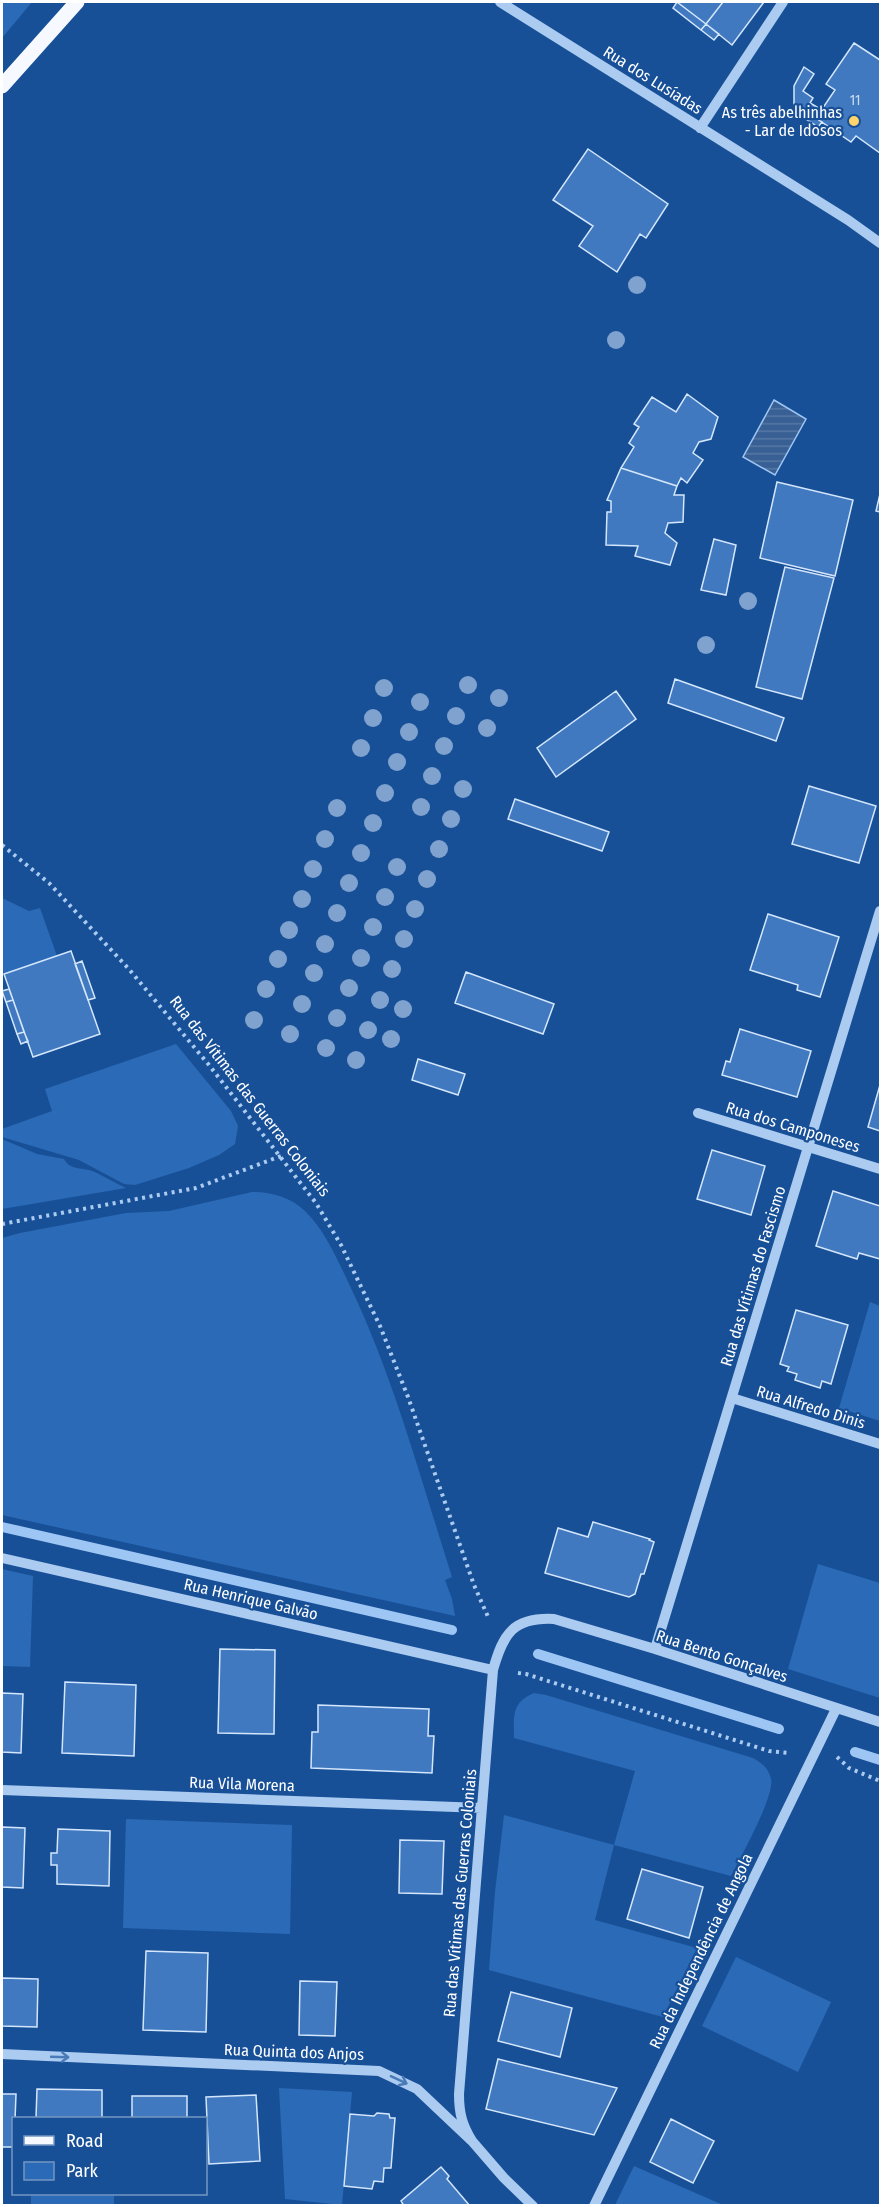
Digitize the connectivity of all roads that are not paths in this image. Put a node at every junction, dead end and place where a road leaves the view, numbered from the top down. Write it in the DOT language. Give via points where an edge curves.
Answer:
graph roads {
  1 [pos="77,2"];
  2 [pos="500,2"];
  3 [pos="783,2"];
  4 [pos="2,86"];
  5 [pos="700,128"];
  6 [pos="880,243"];
  7 [pos="880,911"];
  8 [pos="698,1113"];
  9 [pos="807,1147"];
  10 [pos="880,1169"];
  11 [pos="732,1398"];
  12 [pos="880,1444"];
  13 [pos="2,1558"];
  14 [pos="554,1619"];
  15 [pos="655,1649"];
  16 [pos="493,1671"];
  17 [pos="836,1709"];
  18 [pos="880,1722"];
  19 [pos="2,1790"];
  20 [pos="482,1808"];
  21 [pos="2,2054"];
  22 [pos="472,2141"];
  23 [pos="533,2205"];
  24 [pos="594,2205"];
  1 -- 4 [label="main road"];
  2 -- 5 [label="street, Rua dos Lusíadas"];
  3 -- 5 [label="street"];
  5 -- 6 [label="street, Rua dos Lusíadas"];
  7 -- 9 [label="street, Rua das Vítimas do Fascismo"];
  8 -- 9 [label="street, Rua dos Camponeses"];
  9 -- 10 [label="street, Rua dos Camponeses"];
  9 -- 11 [label="street, Rua das Vítimas do Fascismo"];
  11 -- 12 [label="street, Rua Alfredo Dinis"];
  11 -- 15 [label="street, Rua das Vítimas do Fascismo"];
  13 -- 16 [label="street, Rua Henrique Galvão"];
  14 -- 15 [label="street, Rua Bento Gonçalves"];
  14 -- 16 [label="street, Rua das Vítimas das Guerras Coloniais" via="523,1623 508,1632"];
  15 -- 17 [label="street, Rua Bento Gonçalves"];
  16 -- 20 [label="street, Rua das Vítimas das Guerras Coloniais"];
  17 -- 18 [label="street, Rua Bento Gonçalves"];
  17 -- 24 [label="street, Rua da Independência de Angola"];
  19 -- 20 [label="street, Rua Vila Morena"];
  20 -- 22 [label="street, Rua das Vítimas das Guerras Coloniais" via="459,2094 462,2126"];
  21 -- 22 [label="street, Rua Quinta dos Anjos, one-way" via="379,2071 417,2089"];
  22 -- 23 [label="street, Rua Quinta dos Anjos"];
}
